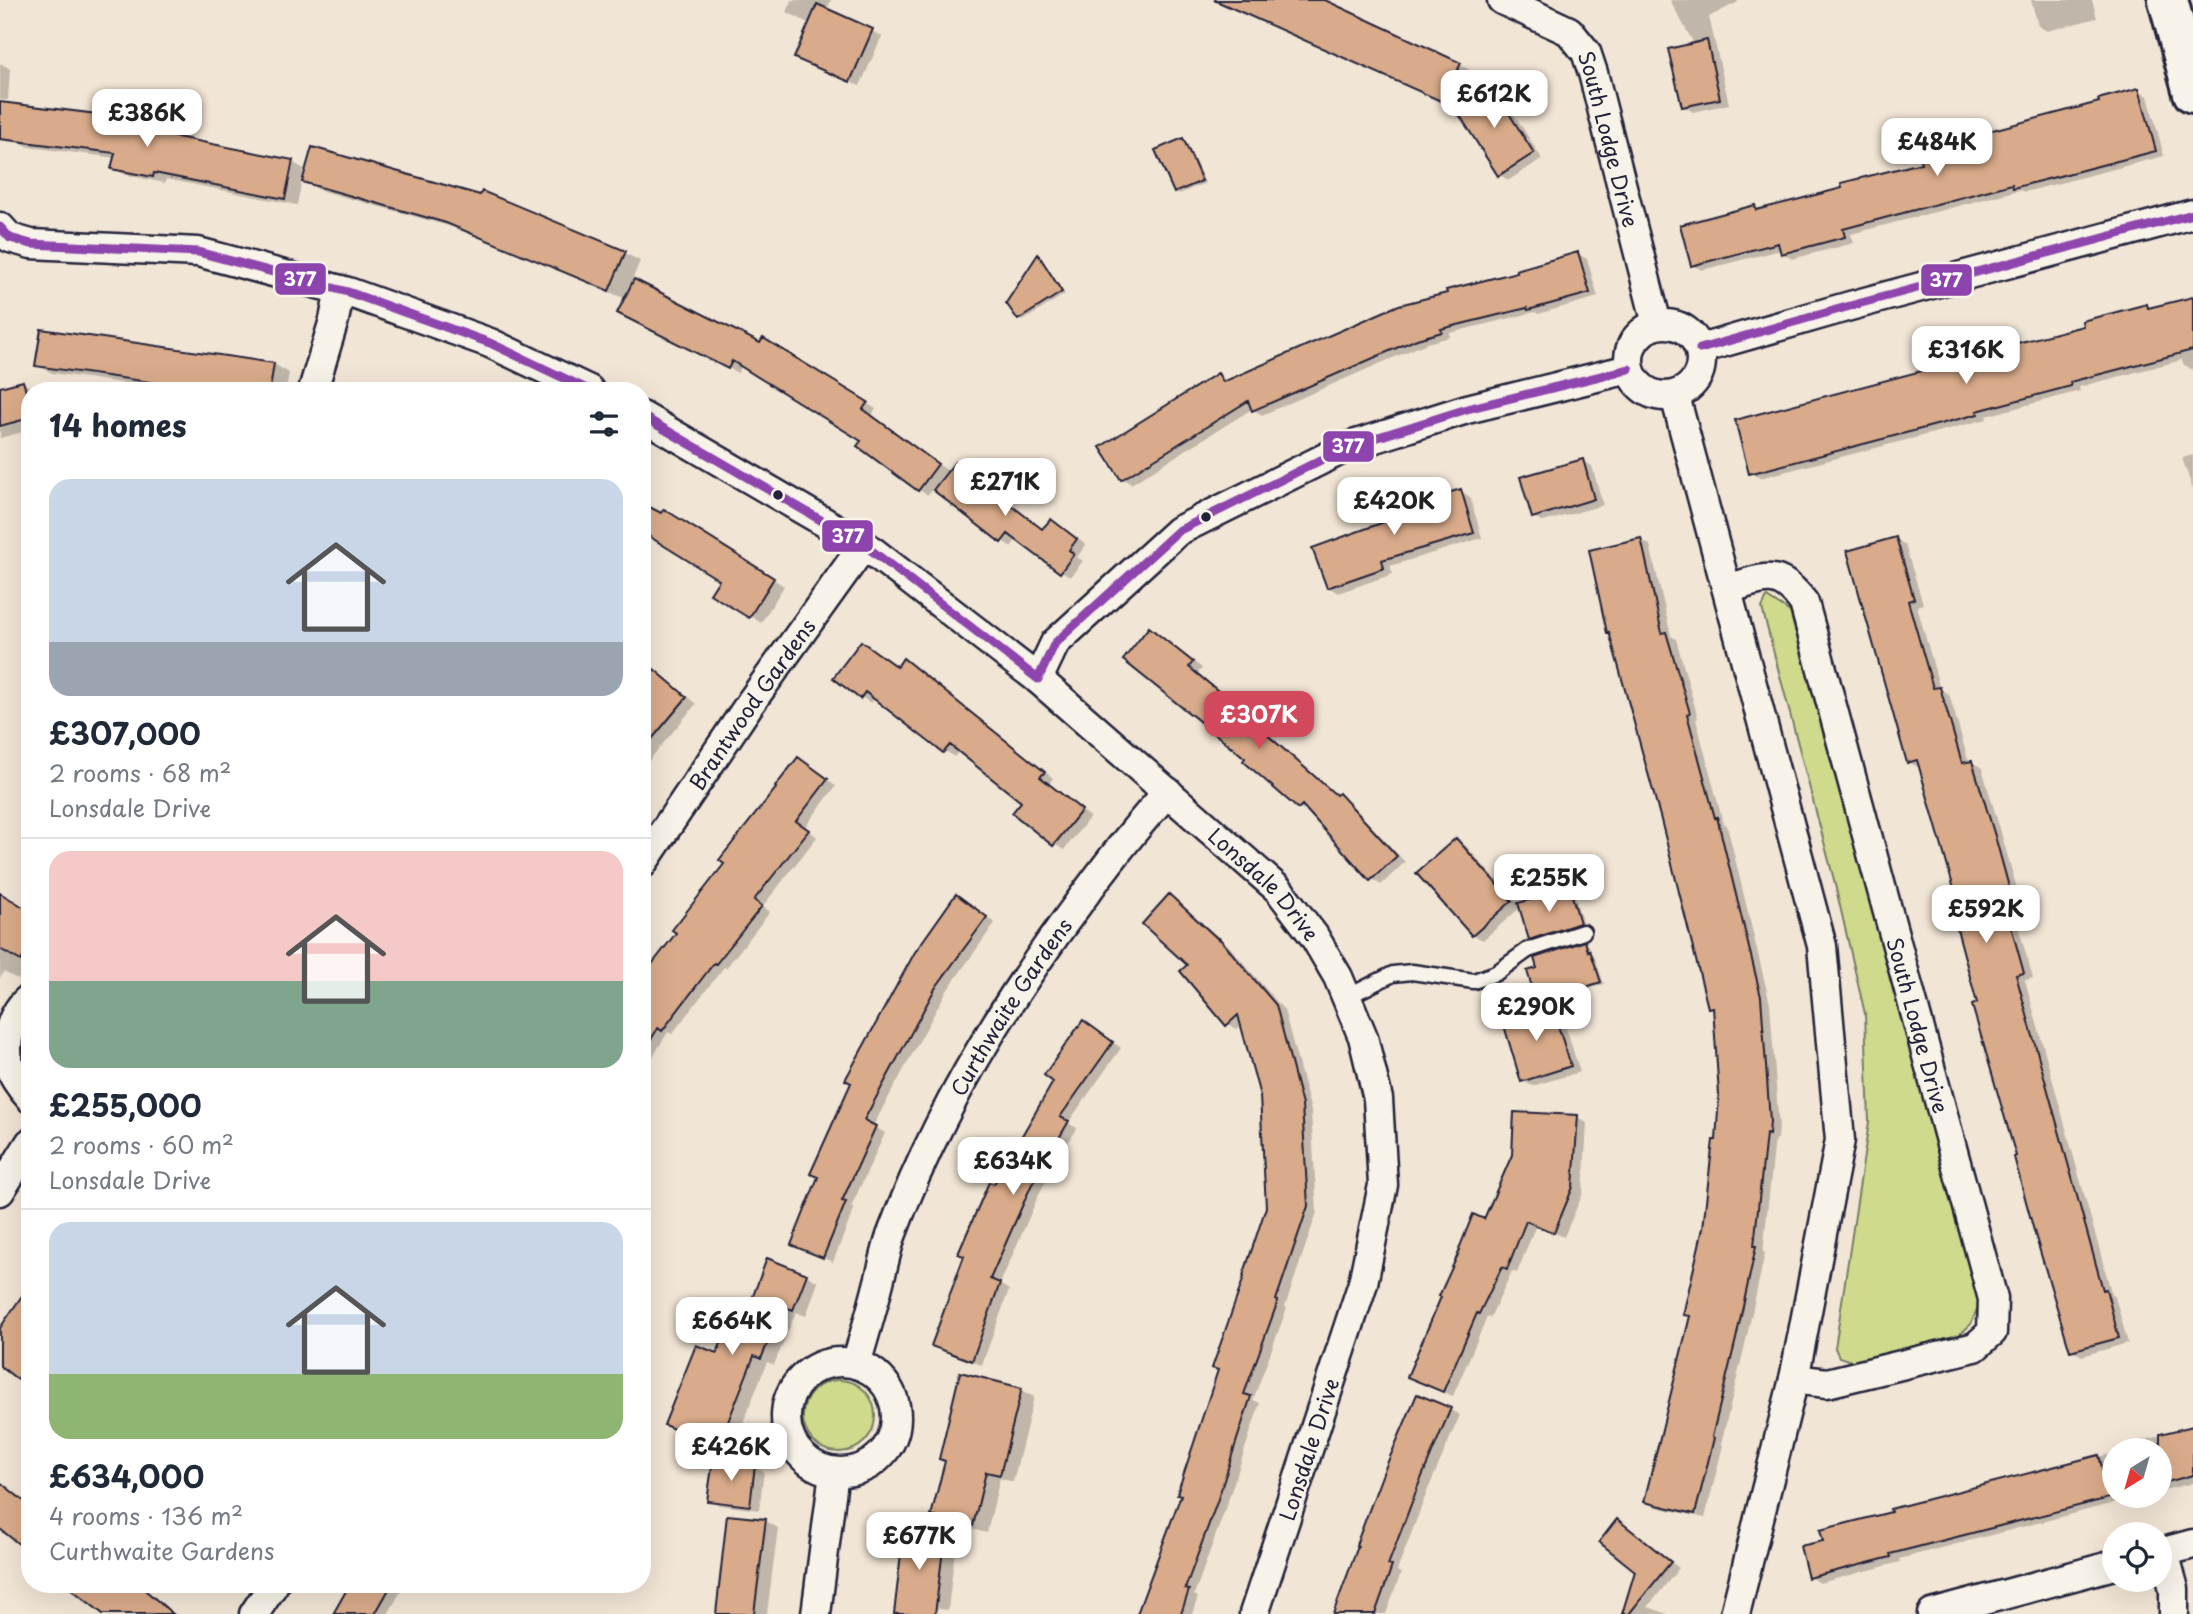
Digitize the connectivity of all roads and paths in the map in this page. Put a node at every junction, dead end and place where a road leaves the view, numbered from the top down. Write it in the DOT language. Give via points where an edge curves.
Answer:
graph roads {
  1 [pos="1502,0"];
  2 [pos="2168,0"];
  3 [pos="2193,93"];
  4 [pos="2193,214"];
  5 [pos="3,239"];
  6 [pos="340,290"];
  7 [pos="1657,324"];
  8 [pos="1700,349"];
  9 [pos="1629,369"];
  10 [pos="315,382"];
  11 [pos="572,382"];
  12 [pos="1675,396"];
  13 [pos="651,421"];
  14 [pos="863,545"];
  15 [pos="1727,589"];
  16 [pos="1038,678"];
  17 [pos="1168,792"];
  18 [pos="651,851"];
  19 [pos="1583,932"];
  20 [pos="1347,998"];
  21 [pos="21,1007"];
  22 [pos="21,1088"];
  23 [pos="21,1157"];
  24 [pos="0,1191"];
  25 [pos="856,1364"];
  26 [pos="1794,1379"];
  27 [pos="834,1472"];
  28 [pos="2193,1544"];
  29 [pos="2172,1549"];
  30 [pos="2102,1568"];
  31 [pos="2172,1583"];
  32 [pos="268,1593"];
  33 [pos="254,1614"];
  34 [pos="816,1614"];
  35 [pos="1254,1614"];
  36 [pos="1735,1614"];
  37 [pos="1932,1614"];
  38 [pos="2174,1614"];
  1 -- 7 [label="street, South Lodge Drive" via="1569,31 1586,52"];
  2 -- 3 [label="street"];
  4 -- 8 [label="street"];
  5 -- 6 [label="street" via="198,252"];
  6 -- 10 [label="street"];
  6 -- 11 [label="street" via="490,343"];
  7 -- 8 [label="street" via="1684,329"];
  7 -- 9 [label="street" via="1635,339"];
  8 -- 12 [label="street" via="1698,376"];
  9 -- 12 [label="street" via="1647,392"];
  9 -- 16 [label="street" via="1467,409 1347,447 1178,531 1055,643"];
  12 -- 15 [label="street"];
  13 -- 14 [label="street, Lonsdale Drive"];
  14 -- 16 [label="street, Lonsdale Drive"];
  14 -- 18 [label="street, Brantwood Gardens"];
  15 -- 26 [label="street" via="1822,946 1840,1140"];
  15 -- 26 [label="street, South Lodge Drive" via="1768,578 1782,580 1804,603 1993,1299 1992,1332 1975,1348 1827,1383"];
  16 -- 17 [label="street, Lonsdale Drive"];
  17 -- 20 [label="street, Lonsdale Drive" via="1279,890 1314,936"];
  17 -- 25 [label="street, Curthwaite Gardens" via="1050,943 958,1086 891,1238"];
  19 -- 20 [label="lane" via="1528,950 1496,973 1474,981 1412,972 1393,974"];
  20 -- 35 [label="street, Lonsdale Drive" via="1363,1037 1378,1099 1383,1185 1363,1283"];
  21 -- 22 [label="street" via="7,1041 9,1063"];
  23 -- 24 [label="street"];
  25 -- 27 [label="street" via="884,1381 896,1412 895,1429 890,1444 866,1467"];
  25 -- 27 [label="street" via="824,1364 809,1372 797,1383 785,1414 793,1446 818,1467"];
  26 -- 36 [label="street"];
  27 -- 34 [label="street"];
  28 -- 29 [label="street"];
  30 -- 37 [label="street"];
  31 -- 38 [label="street"];
  32 -- 33 [label="street"];
}
